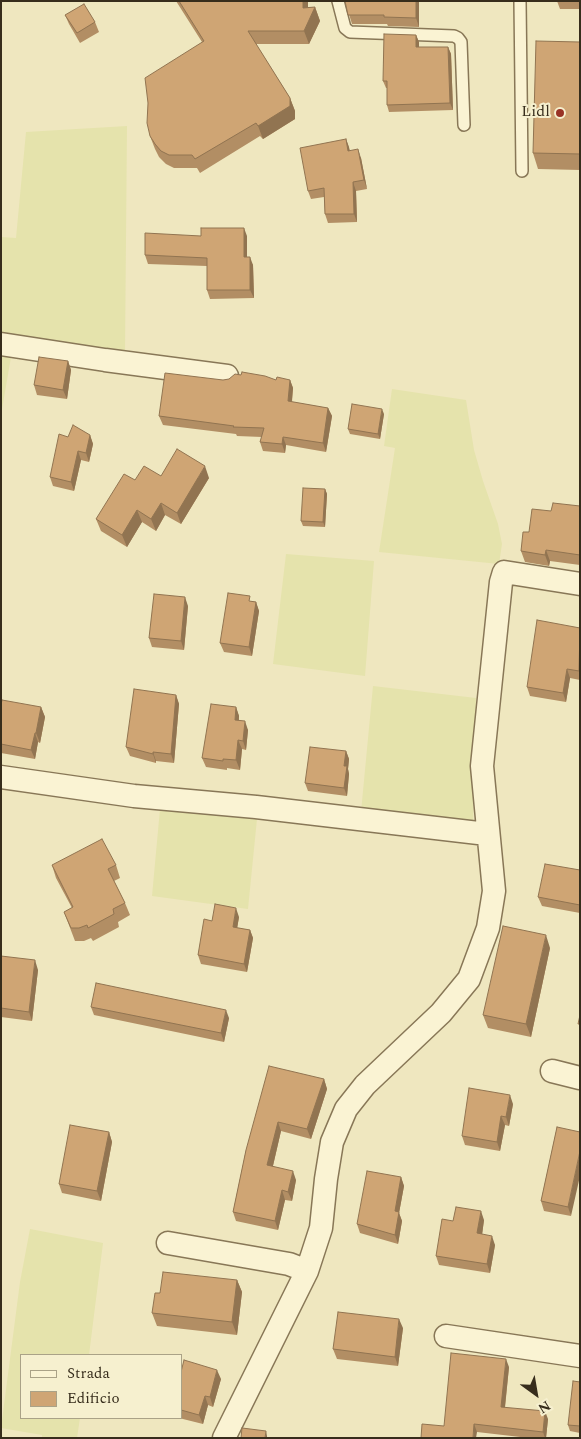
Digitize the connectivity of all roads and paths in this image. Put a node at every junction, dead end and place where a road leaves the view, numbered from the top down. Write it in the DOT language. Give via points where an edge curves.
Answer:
graph roads {
  1 [pos="338,1"];
  2 [pos="520,1"];
  3 [pos="464,125"];
  4 [pos="522,171"];
  5 [pos="1,344"];
  6 [pos="227,376"];
  7 [pos="580,584"];
  8 [pos="1,777"];
  9 [pos="487,834"];
  10 [pos="552,1071"];
  11 [pos="580,1078"];
  12 [pos="168,1243"];
  13 [pos="308,1271"];
  14 [pos="446,1336"];
  15 [pos="580,1356"];
  16 [pos="224,1438"];
  1 -- 3 [label="lane" via="345,28 350,32 458,38 461,42"];
  2 -- 4 [label="lane"];
  5 -- 6 [label="street"];
  7 -- 9 [label="street" via="504,572 482,766"];
  8 -- 9 [label="street" via="134,796"];
  9 -- 13 [label="street" via="494,891 488,928 469,979 442,1013 365,1085 346,1109 332,1142 321,1228"];
  10 -- 11 [label="street"];
  12 -- 13 [label="street" via="289,1264"];
  13 -- 16 [label="street"];
  14 -- 15 [label="street"];
}
